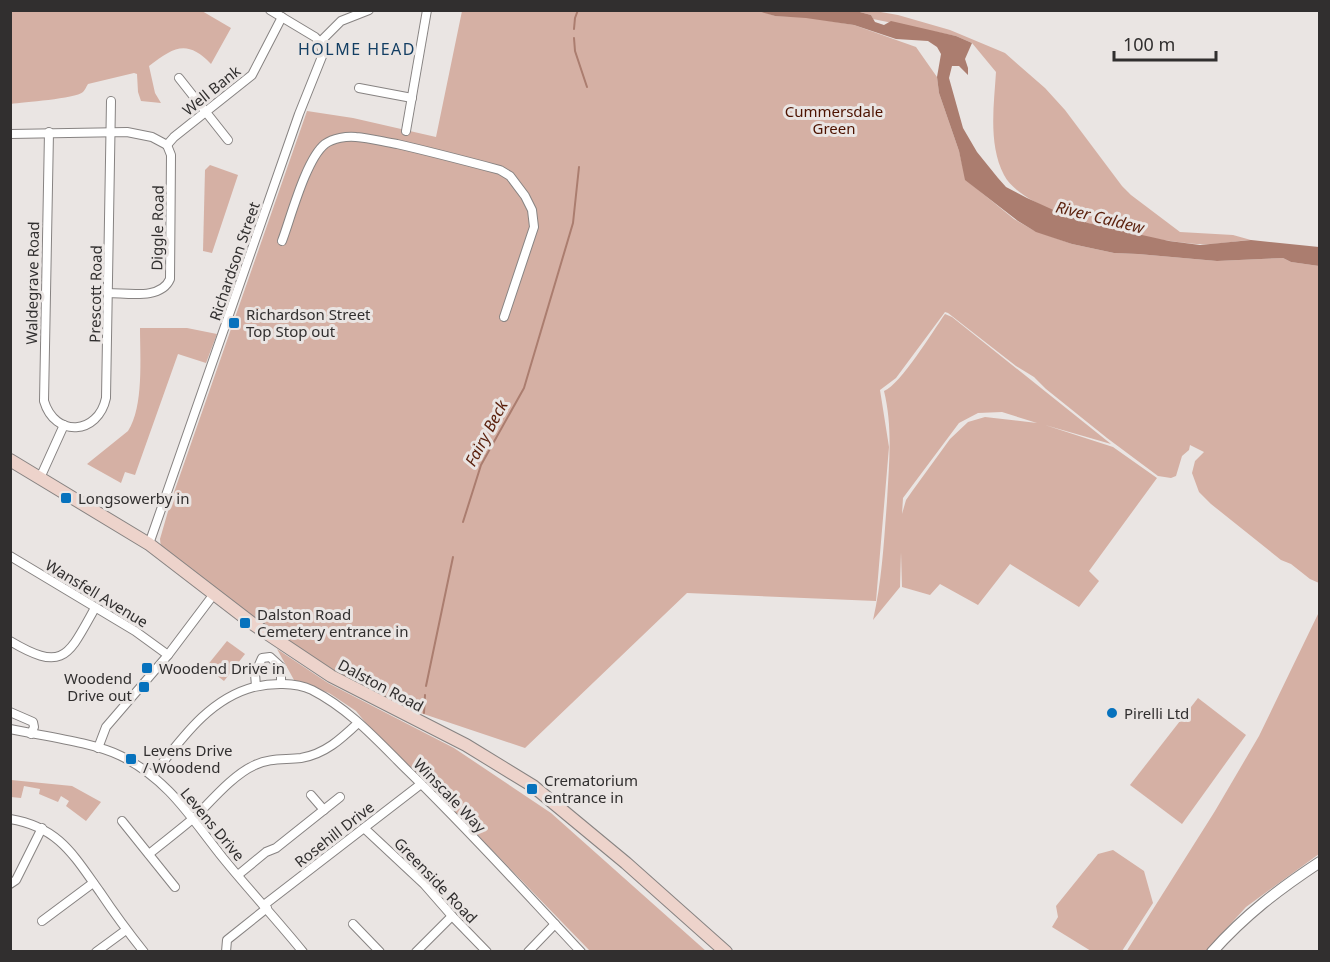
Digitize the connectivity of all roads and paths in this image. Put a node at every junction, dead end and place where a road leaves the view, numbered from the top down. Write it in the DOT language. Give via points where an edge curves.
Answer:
graph roads {
  1 [pos="270,10"];
  2 [pos="366,11"];
  3 [pos="425,11"];
  4 [pos="282,17"];
  5 [pos="320,42"];
  6 [pos="179,78"];
  7 [pos="359,88"];
  8 [pos="412,98"];
  9 [pos="111,101"];
  10 [pos="205,112"];
  11 [pos="111,131"];
  12 [pos="406,131"];
  13 [pos="49,132"];
  14 [pos="10,134"];
  15 [pos="228,140"];
  16 [pos="167,145"];
  17 [pos="282,241"];
  18 [pos="108,293"];
  19 [pos="504,317"];
  20 [pos="64,425"];
  21 [pos="10,460"];
  22 [pos="40,478"];
  23 [pos="149,544"];
  24 [pos="10,556"];
  25 [pos="214,594"];
  26 [pos="94,608"];
  27 [pos="10,641"];
  28 [pos="168,655"];
  29 [pos="281,684"];
  30 [pos="256,686"];
  31 [pos="10,712"];
  32 [pos="358,723"];
  33 [pos="10,729"];
  34 [pos="31,734"];
  35 [pos="98,748"];
  36 [pos="153,775"];
  37 [pos="421,784"];
  38 [pos="311,795"];
  39 [pos="340,797"];
  40 [pos="324,810"];
  41 [pos="194,818"];
  42 [pos="10,819"];
  43 [pos="122,821"];
  44 [pos="42,828"];
  45 [pos="364,828"];
  46 [pos="149,854"];
  47 [pos="1320,862"];
  48 [pos="238,875"];
  49 [pos="93,883"];
  50 [pos="10,884"];
  51 [pos="175,887"];
  52 [pos="266,907"];
  53 [pos="452,916"];
  54 [pos="42,921"];
  55 [pos="353,924"];
  56 [pos="555,924"];
  57 [pos="126,930"];
  58 [pos="96,951"];
  59 [pos="144,951"];
  60 [pos="225,951"];
  61 [pos="303,951"];
  62 [pos="380,951"];
  63 [pos="416,951"];
  64 [pos="487,951"];
  65 [pos="528,951"];
  66 [pos="581,951"];
  67 [pos="726,951"];
  68 [pos="1212,951"];
  1 -- 4 [label="street"];
  2 -- 5 [label="street" via="341,21"];
  3 -- 8 [label="street"];
  4 -- 5 [label="street"];
  4 -- 10 [label="street, Well Bank" via="252,75"];
  5 -- 23 [label="street, Richardson Street" via="323,54"];
  6 -- 10 [label="street"];
  7 -- 8 [label="street"];
  8 -- 12 [label="street"];
  9 -- 11 [label="street, Prescott Road"];
  10 -- 15 [label="street"];
  10 -- 16 [label="street, Well Bank"];
  11 -- 13 [label="street"];
  11 -- 16 [label="street" via="146,135"];
  11 -- 18 [label="street, Prescott Road"];
  13 -- 14 [label="street"];
  13 -- 20 [label="street, Waldegrave Road" via="43,396 47,411"];
  16 -- 18 [label="street, Diggle Road" via="171,155 167,287 158,292"];
  17 -- 19 [label="street" via="311,165 324,145 335,139 366,138 500,170 510,176 525,196 534,227"];
  18 -- 20 [label="street, Prescott Road" via="103,411 84,427"];
  20 -- 22 [label="street"];
  21 -- 22 [label="main road, Dalston Road"];
  22 -- 23 [label="main road, Dalston Road"];
  23 -- 25 [label="main road, Dalston Road"];
  24 -- 26 [label="street, Wansfell Avenue"];
  25 -- 28 [label="street"];
  25 -- 67 [label="main road, Dalston Road" via="331,676 466,746 532,786"];
  26 -- 27 [label="street" via="73,646 57,657 39,657"];
  26 -- 28 [label="street, Wansfell Avenue"];
  28 -- 35 [label="street" via="106,726"];
  29 -- 30 [label="street, Winscale Way"];
  29 -- 30 [label="street" via="281,667 270,657 262,658 255,674"];
  29 -- 32 [label="street, Winscale Way" via="309,689 352,715"];
  30 -- 36 [label="street, Winscale Way" via="208,712"];
  31 -- 34 [label="street" via="33,722"];
  32 -- 37 [label="street, Winscale Way"];
  32 -- 41 [label="street" via="319,753 254,765"];
  33 -- 34 [label="street, Levens Drive"];
  34 -- 35 [label="street, Levens Drive"];
  35 -- 36 [label="street, Levens Drive"];
  36 -- 41 [label="street, Levens Drive"];
  37 -- 45 [label="street, Rosehill Drive"];
  37 -- 56 [label="street, Winscale Way"];
  38 -- 40 [label="street"];
  39 -- 40 [label="street"];
  40 -- 48 [label="street"];
  41 -- 46 [label="street"];
  41 -- 48 [label="street, Levens Drive"];
  42 -- 44 [label="street"];
  43 -- 46 [label="street"];
  44 -- 49 [label="street" via="66,846"];
  44 -- 50 [label="street" via="16,880"];
  45 -- 52 [label="street, Rosehill Drive"];
  45 -- 53 [label="street, Greenside Road"];
  46 -- 51 [label="street"];
  47 -- 68 [label="street" via="1257,907"];
  48 -- 52 [label="street, Levens Drive"];
  49 -- 54 [label="street"];
  49 -- 57 [label="street"];
  52 -- 60 [label="street, Rosehill Drive" via="227,940"];
  52 -- 61 [label="street, Levens Drive"];
  53 -- 63 [label="street"];
  53 -- 64 [label="street, Greenside Road"];
  55 -- 62 [label="street"];
  56 -- 65 [label="street"];
  56 -- 66 [label="street, Winscale Way"];
  57 -- 58 [label="street"];
  57 -- 59 [label="street"];
}
